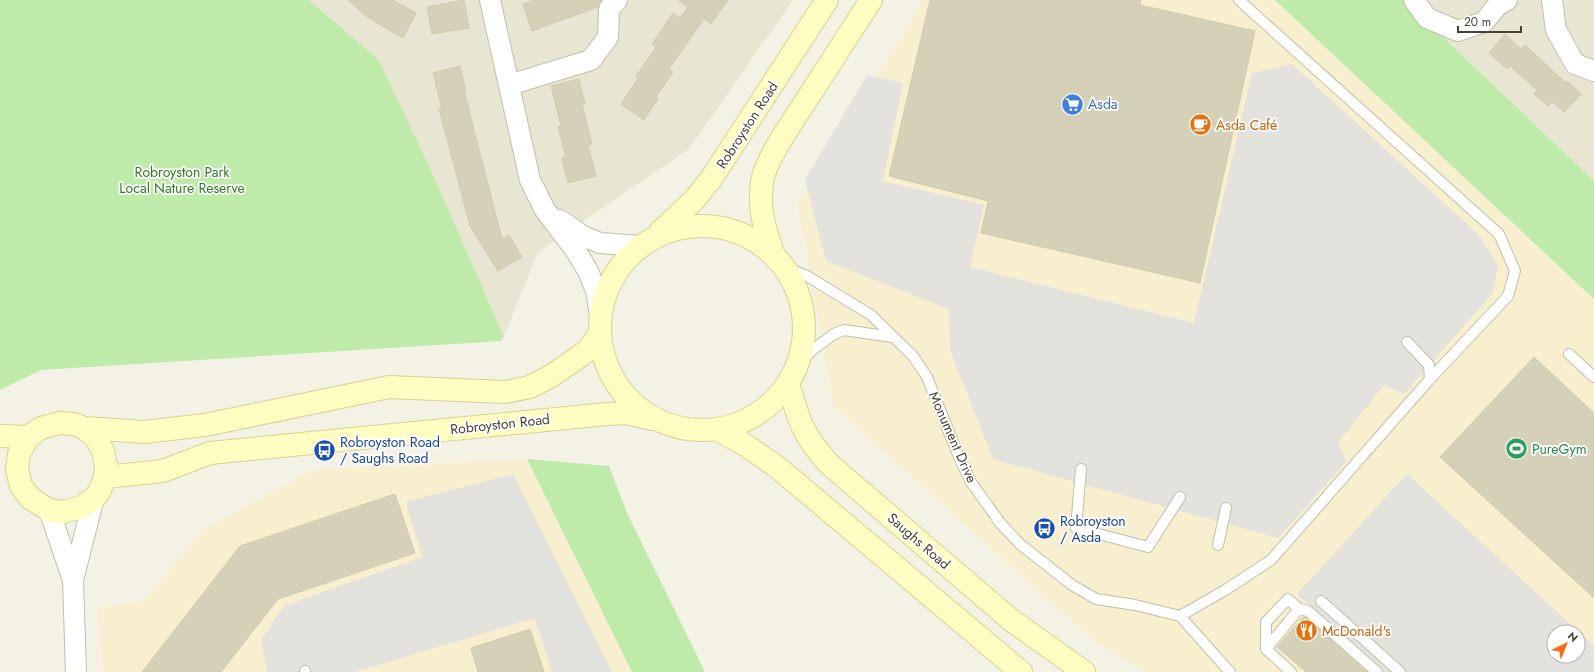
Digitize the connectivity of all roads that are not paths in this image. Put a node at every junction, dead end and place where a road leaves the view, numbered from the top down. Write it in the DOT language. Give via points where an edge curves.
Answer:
graph roads {
  1 [pos="490,0"];
  2 [pos="616,0"];
  3 [pos="827,0"];
  4 [pos="871,0"];
  5 [pos="1239,0"];
  6 [pos="1414,0"];
  7 [pos="1507,0"];
  8 [pos="1552,0"];
  9 [pos="1594,71"];
  10 [pos="509,85"];
  11 [pos="545,210"];
  12 [pos="647,242"];
  13 [pos="779,261"];
  14 [pos="600,324"];
  15 [pos="892,337"];
  16 [pos="1407,342"];
  17 [pos="1569,354"];
  18 [pos="792,377"];
  19 [pos="1594,377"];
  20 [pos="1430,379"];
  21 [pos="659,421"];
  22 [pos="84,428"];
  23 [pos="716,429"];
  24 [pos="0,436"];
  25 [pos="28,437"];
  26 [pos="8,467"];
  27 [pos="1082,469"];
  28 [pos="105,477"];
  29 [pos="1180,497"];
  30 [pos="94,498"];
  31 [pos="1226,508"];
  32 [pos="49,510"];
  33 [pos="1218,545"];
  34 [pos="74,580"];
  35 [pos="1320,601"];
  36 [pos="1299,609"];
  37 [pos="1180,616"];
  38 [pos="1266,649"];
  39 [pos="1397,669"];
  40 [pos="76,672"];
  41 [pos="1021,672"];
  42 [pos="1084,672"];
  43 [pos="1230,672"];
  44 [pos="1291,672"];
  45 [pos="1377,672"];
  1 -- 10 [label="street"];
  2 -- 10 [label="street" via="609,9 608,37 591,60"];
  3 -- 12 [label="main road, Robroyston Road" via="711,179 675,220"];
  4 -- 13 [label="main road" via="783,137 762,181 764,227"];
  5 -- 20 [label="lane" via="1499,234 1514,271 1508,296"];
  6 -- 7 [label="street" via="1427,18 1458,31 1484,22 1497,6"];
  8 -- 9 [label="street" via="1556,30 1574,64"];
  10 -- 11 [label="street" via="530,180"];
  11 -- 12 [label="street" via="583,236 600,243 612,245"];
  11 -- 14 [label="street" via="588,271 596,291"];
  12 -- 13 [label="main road" via="673,230 699,226 743,234 758,242"];
  12 -- 14 [label="main road, Robroyston Road" via="617,271 604,298"];
  13 -- 15 [label="lane, Monument Drive" via="871,315"];
  13 -- 18 [label="main road" via="799,294 804,330 802,350"];
  14 -- 21 [label="main road" via="607,365 622,392 642,411"];
  14 -- 22 [label="main road" via="589,349 551,376 530,387 505,392 389,387 204,425 144,432"];
  15 -- 18 [label="lane" via="844,330 811,351"];
  15 -- 37 [label="lane, Monument Drive" via="913,356 927,377 971,482 1001,524 1021,545 1072,585 1096,599"];
  16 -- 20 [label="lane" via="1429,365"];
  17 -- 19 [label="lane"];
  18 -- 23 [label="main road" via="765,409 741,422"];
  18 -- 42 [label="main road, Saughs Road" via="797,414 804,432 830,465 1011,620"];
  20 -- 37 [label="lane" via="1271,560"];
  21 -- 23 [label="main road" via="691,430"];
  21 -- 28 [label="main road, Robroyston Road" via="626,413 607,414 210,453 163,471"];
  22 -- 25 [label="main road" via="59,423 41,428"];
  22 -- 28 [label="main road" via="96,438 103,451"];
  23 -- 41 [label="main road" via="744,444 777,467"];
  24 -- 25 [label="main road"];
  25 -- 26 [label="main road"];
  26 -- 32 [label="main road" via="30,498"];
  27 -- 29 [label="lane" via="1076,528 1148,547"];
  28 -- 30 [label="main road"];
  30 -- 32 [label="main road" via="82,507 63,512"];
  30 -- 34 [label="street"];
  31 -- 33 [label="lane"];
  32 -- 34 [label="street"];
  34 -- 40 [label="street"];
  35 -- 39 [label="lane"];
  36 -- 38 [label="lane"];
  36 -- 38 [label="lane" via="1288,599 1266,622"];
  36 -- 45 [label="lane" via="1308,611"];
  37 -- 43 [label="lane"];
  38 -- 44 [label="lane"];
  39 -- 45 [label="lane"];
}
